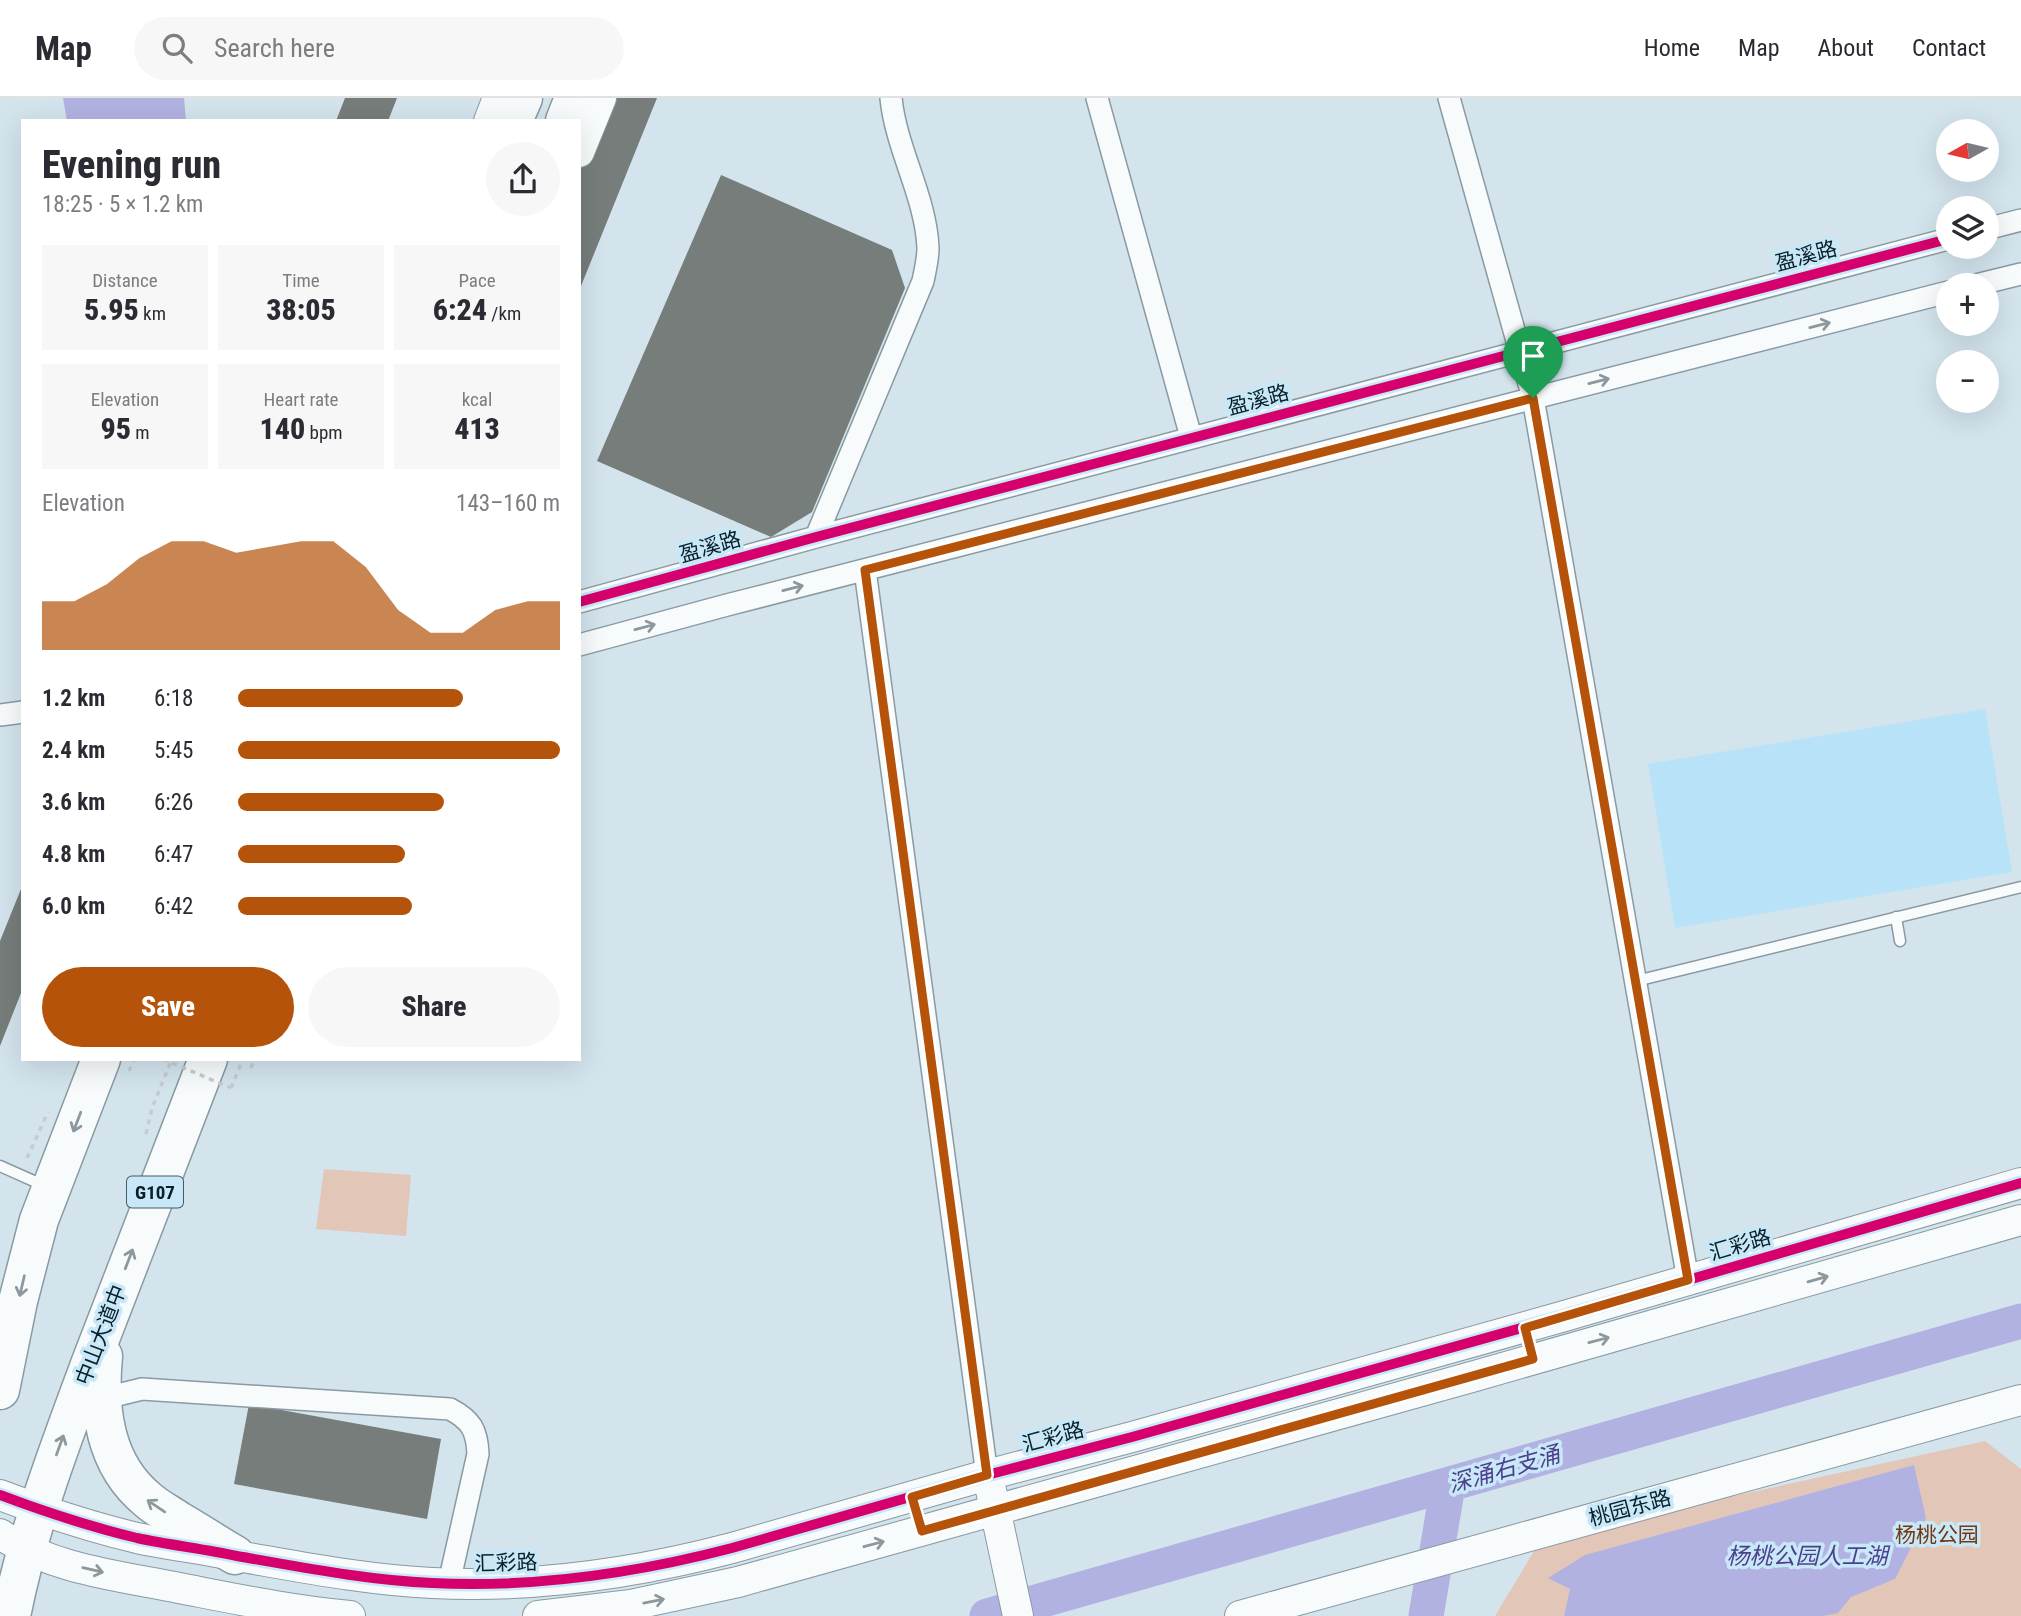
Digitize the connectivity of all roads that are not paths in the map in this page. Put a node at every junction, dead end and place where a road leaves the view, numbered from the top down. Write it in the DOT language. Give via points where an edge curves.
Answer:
graph roads {
  1 [pos="498,98"];
  2 [pos="523,98"];
  3 [pos="575,98"];
  4 [pos="601,98"];
  5 [pos="891,98"];
  6 [pos="1097,98"];
  7 [pos="1449,98"];
  8 [pos="490,119"];
  9 [pos="514,119"];
  10 [pos="576,119"];
  11 [pos="581,130"];
  12 [pos="2021,220"];
  13 [pos="1999,226"];
  14 [pos="1936,242"];
  15 [pos="2021,274"];
  16 [pos="1999,279"];
  17 [pos="1936,295"];
  18 [pos="1521,350"];
  19 [pos="1533,398"];
  20 [pos="1191,437"];
  21 [pos="816,537"];
  22 [pos="865,570"];
  23 [pos="581,601"];
  24 [pos="581,644"];
  25 [pos="21,712"];
  26 [pos="0,715"];
  27 [pos="2021,887"];
  28 [pos="1896,917"];
  29 [pos="1900,941"];
  30 [pos="1636,981"];
  31 [pos="100,1061"];
  32 [pos="207,1061"];
  33 [pos="0,1166"];
  34 [pos="2021,1183"];
  35 [pos="51,1188"];
  36 [pos="2021,1220"];
  37 [pos="1688,1280"];
  38 [pos="105,1323"];
  39 [pos="1525,1328"];
  40 [pos="1466,1344"];
  41 [pos="1533,1359"];
  42 [pos="2,1373"];
  43 [pos="1475,1376"];
  44 [pos="101,1399"];
  45 [pos="2021,1400"];
  46 [pos="987,1475"];
  47 [pos="0,1495"];
  48 [pos="912,1497"];
  49 [pos="39,1509"];
  50 [pos="996,1509"];
  51 [pos="922,1531"];
  52 [pos="14,1542"];
  53 [pos="235,1555"];
  54 [pos="449,1583"];
  55 [pos="11,1616"];
  56 [pos="350,1616"];
  57 [pos="538,1616"];
  58 [pos="1018,1616"];
  59 [pos="1240,1616"];
  1 -- 8 [label="street"];
  2 -- 9 [label="highway"];
  3 -- 10 [label="highway"];
  4 -- 11 [label="street"];
  5 -- 21 [label="street" via="928,249 923,281"];
  6 -- 20 [label="street"];
  7 -- 18 [label="street"];
  12 -- 13 [label="street"];
  14 -- 18 [label="street, 盈溪路"];
  15 -- 16 [label="street"];
  19 -- 17 [label="street, one-way"];
  18 -- 19 [label="street"];
  18 -- 20 [label="street, 盈溪路"];
  19 -- 22 [label="street"];
  19 -- 30 [label="street"];
  20 -- 21 [label="street, 盈溪路"];
  21 -- 23 [label="street, 盈溪路"];
  24 -- 22 [label="street, one-way"];
  22 -- 46 [label="street"];
  25 -- 26 [label="street"];
  27 -- 28 [label="lane"];
  28 -- 29 [label="lane"];
  28 -- 30 [label="lane"];
  30 -- 37 [label="street"];
  31 -- 35 [label="highway, one-way"];
  38 -- 32 [label="highway, 中山大道中 / G107, one-way"];
  33 -- 35 [label="lane"];
  34 -- 37 [label="street, 汇彩路"];
  35 -- 42 [label="highway, one-way" via="29,1257"];
  41 -- 36 [label="street, one-way"];
  37 -- 39 [label="street, 汇彩路"];
  38 -- 44 [label="highway"];
  49 -- 38 [label="highway, 中山大道中 / G107, one-way"];
  39 -- 40 [label="street, 汇彩路"];
  39 -- 41 [label="street"];
  40 -- 43 [label="street"];
  40 -- 46 [label="street, 汇彩路"];
  41 -- 43 [label="street"];
  43 -- 50 [label="street"];
  53 -- 44 [label="highway, one-way" via="148,1501 130,1482 105,1432"];
  44 -- 54 [label="street" via="142,1389 450,1409 471,1424 478,1454"];
  45 -- 59 [label="street, 桃园东路"];
  46 -- 48 [label="street, 汇彩路"];
  46 -- 50 [label="street"];
  47 -- 49 [label="street, 汇彩路"];
  48 -- 51 [label="street"];
  48 -- 54 [label="street, 汇彩路" via="639,1569 546,1581"];
  49 -- 52 [label="highway, 中山大道中 / G107"];
  49 -- 53 [label="street, 汇彩路" via="138,1538"];
  50 -- 51 [label="street"];
  50 -- 58 [label="street"];
  57 -- 51 [label="street, one-way" via="687,1594"];
  52 -- 55 [label="highway, 中山大道中 / G107"];
  52 -- 56 [label="street, one-way" via="52,1559 138,1580"];
  53 -- 54 [label="street, 汇彩路" via="358,1576"];
}
